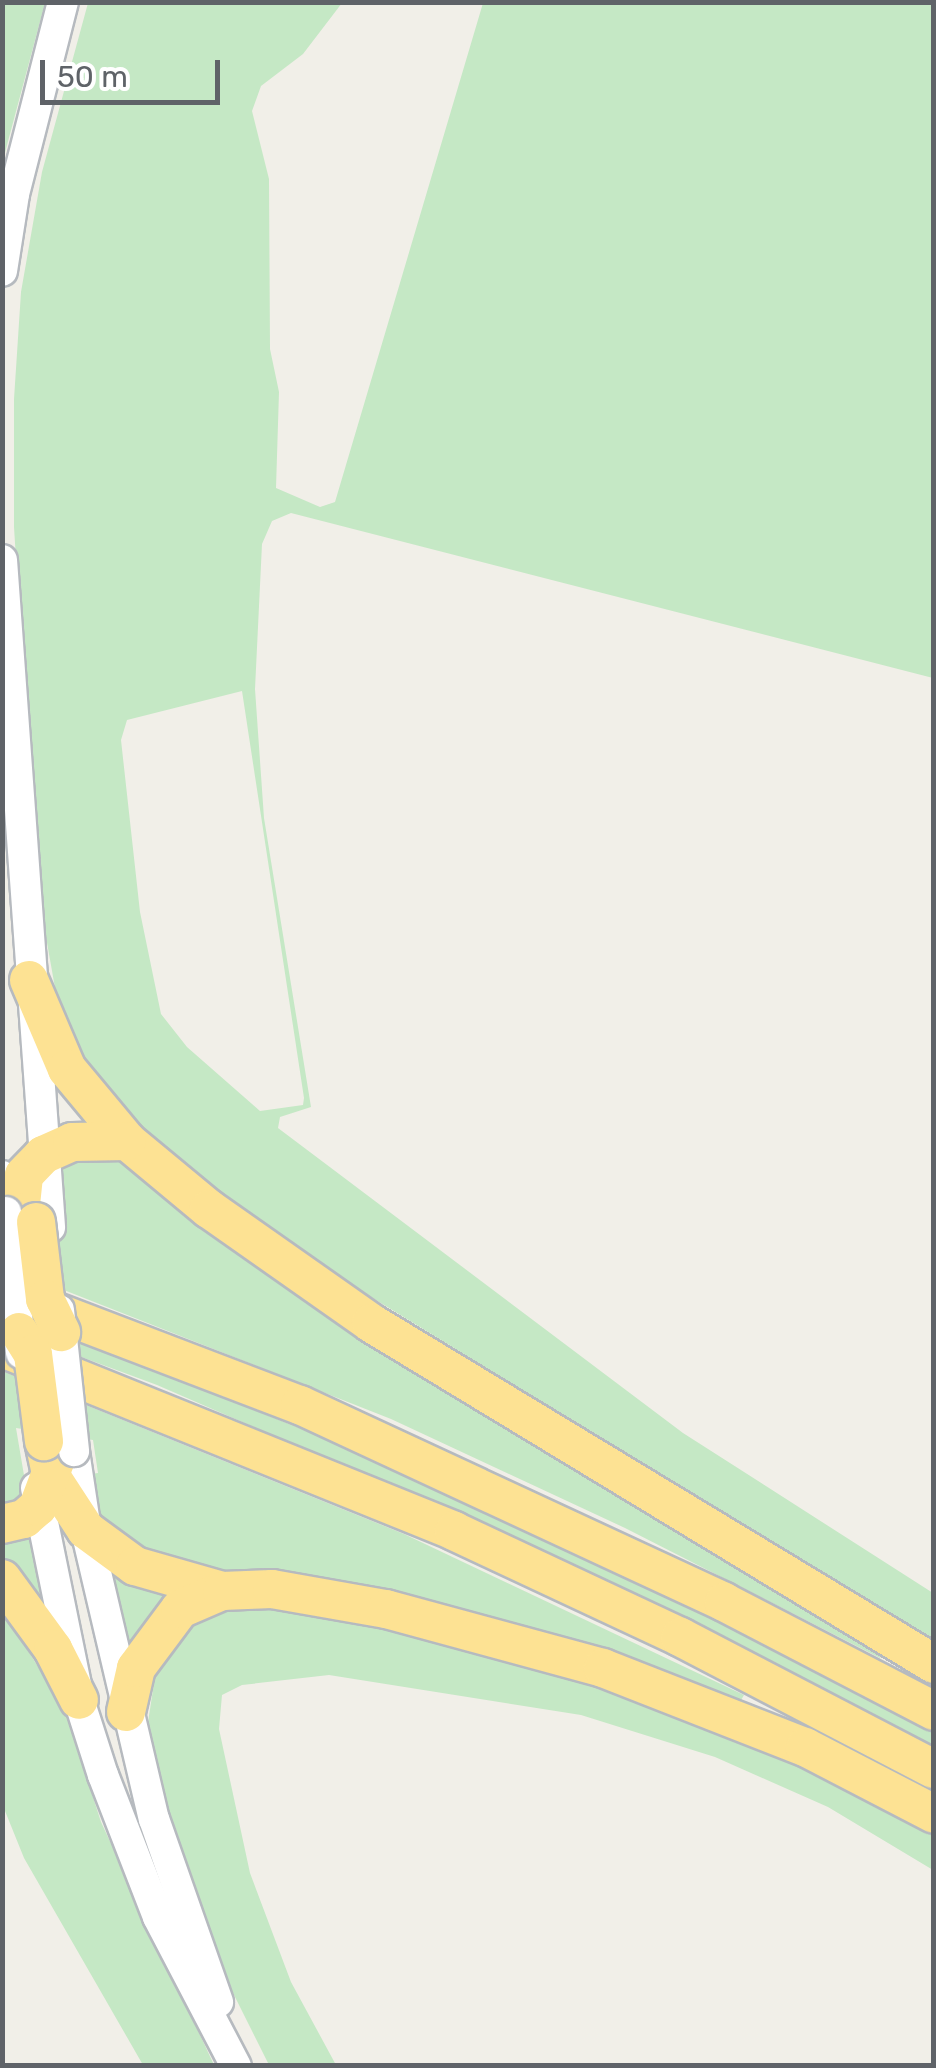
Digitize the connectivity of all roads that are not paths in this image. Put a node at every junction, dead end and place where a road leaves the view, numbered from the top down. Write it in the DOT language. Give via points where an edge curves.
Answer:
graph roads {
  1 [pos="63,2"];
  2 [pos="2,271"];
  3 [pos="2,560"];
  4 [pos="29,980"];
  5 [pos="127,1141"];
  6 [pos="18,1164"];
  7 [pos="28,1219"];
  8 [pos="10,1323"];
  9 [pos="49,1460"];
  10 [pos="2,1524"];
  11 [pos="86,1530"];
  12 [pos="2,1579"];
  13 [pos="222,1592"];
  14 [pos="934,1664"];
  15 [pos="80,1700"];
  16 [pos="934,1711"];
  17 [pos="126,1712"];
  18 [pos="934,1769"];
  19 [pos="934,1814"];
  20 [pos="236,2066"];
  21 [pos="254,2066"];
  1 -- 2 [label="street" via="14,194"];
  3 -- 4 [label="street"];
  4 -- 5 [label="highway" via="67,1069"];
  4 -- 6 [label="street"];
  5 -- 6 [label="highway" via="72,1142"];
  5 -- 14 [label="highway" via="371,1323"];
  6 -- 7 [label="highway"];
  7 -- 8 [label="highway" via="26,1306"];
  7 -- 9 [label="highway, bridge" via="45,1299 62,1340 52,1376"];
  8 -- 9 [label="highway, bridge" via="32,1354"];
  8 -- 16 [label="highway" via="300,1405 724,1602"];
  8 -- 18 [label="highway" via="680,1637"];
  9 -- 10 [label="highway" via="24,1519"];
  9 -- 11 [label="highway"];
  9 -- 15 [label="street"];
  11 -- 13 [label="highway" via="135,1566"];
  11 -- 17 [label="street"];
  12 -- 15 [label="highway" via="54,1649"];
  13 -- 17 [label="highway" via="180,1609 155,1636 136,1668"];
  13 -- 19 [label="highway" via="272,1589 370,1606 604,1668 805,1747"];
  15 -- 20 [label="street" via="158,1917"];
  17 -- 21 [label="street" via="181,1905 218,2000"];
}
